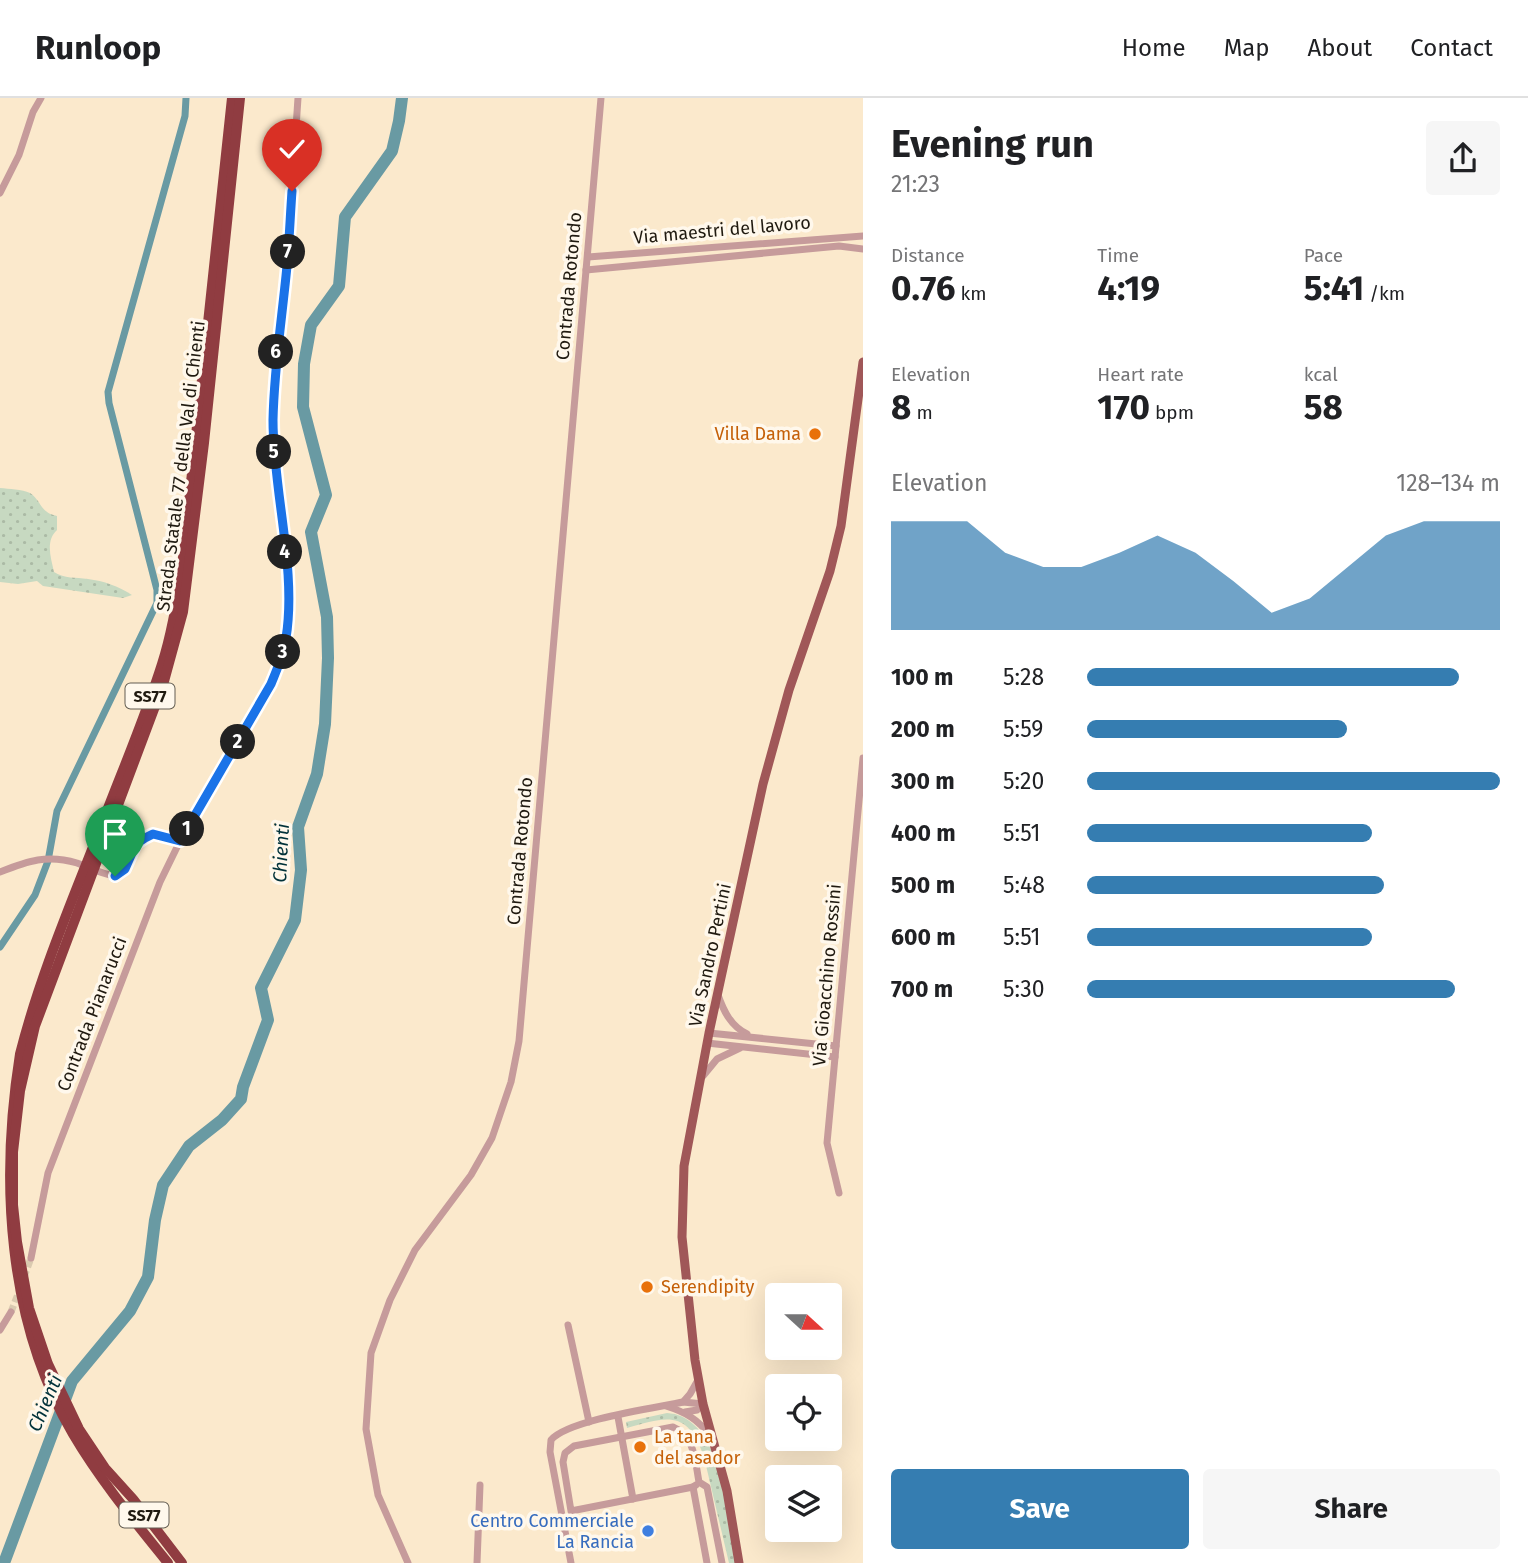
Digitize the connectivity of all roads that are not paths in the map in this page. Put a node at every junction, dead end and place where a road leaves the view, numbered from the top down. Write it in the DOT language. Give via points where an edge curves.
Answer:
graph roads {
  1 [pos="41,98"];
  2 [pos="232,98"];
  3 [pos="240,98"];
  4 [pos="298,98"];
  5 [pos="601,98"];
  6 [pos="0,193"];
  7 [pos="861,235"];
  8 [pos="853,248"];
  9 [pos="863,248"];
  10 [pos="587,257"];
  11 [pos="863,257"];
  12 [pos="586,270"];
  13 [pos="863,362"];
  14 [pos="863,758"];
  15 [pos="180,841"];
  16 [pos="0,872"];
  17 [pos="718,993"];
  18 [pos="709,1033"];
  19 [pos="751,1036"];
  20 [pos="787,1040"];
  21 [pos="707,1043"];
  22 [pos="747,1046"];
  23 [pos="836,1046"];
  24 [pos="786,1051"];
  25 [pos="835,1057"];
  26 [pos="698,1086"];
  27 [pos="839,1193"];
  28 [pos="31,1258"];
  29 [pos="11,1312"];
  30 [pos="568,1325"];
  31 [pos="0,1330"];
  32 [pos="698,1379"];
  33 [pos="59,1399"];
  34 [pos="683,1402"];
  35 [pos="704,1404"];
  36 [pos="666,1406"];
  37 [pos="685,1412"];
  38 [pos="618,1417"];
  39 [pos="589,1422"];
  40 [pos="622,1438"];
  41 [pos="713,1441"];
  42 [pos="102,1470"];
  43 [pos="481,1485"];
  44 [pos="696,1485"];
  45 [pos="633,1499"];
  46 [pos="168,1563"];
  47 [pos="182,1563"];
  48 [pos="408,1563"];
  49 [pos="477,1563"];
  50 [pos="571,1563"];
  51 [pos="707,1563"];
  52 [pos="722,1563"];
  53 [pos="739,1563"];
  1 -- 6 [label="street"];
  2 -- 33 [label="highway, Strada Statale 77 della Val di Chienti / SS77" via="175,612 155,683 28,1023 8,1121 5,1204 14,1277 30,1338"];
  3 -- 33 [label="highway, Strada Statale 77 della Val di Chienti / SS77" via="189,576 180,624 163,685 44,1000 20,1091 13,1152 17,1242 29,1308"];
  4 -- 15 [label="street, Contrada Pianarucci" via="286,276 275,359 273,443 288,577 286,640 271,684"];
  5 -- 10 [label="street, Contrada Rotondo"];
  7 -- 10 [label="street, Via maestri del lavoro"];
  8 -- 9 [label="street, Via maestri del lavoro"];
  8 -- 11 [label="street"];
  8 -- 12 [label="street, Via maestri del lavoro"];
  10 -- 12 [label="street, Contrada Rotondo"];
  12 -- 48 [label="street, Contrada Rotondo" via="519,1041 492,1138 471,1175 415,1250 371,1353 366,1429 377,1495"];
  13 -- 17 [label="main road, Via Sandro Pertini" via="836,551 776,733"];
  14 -- 23 [label="street, Via Gioacchino Rossini"];
  15 -- 16 [label="street" via="153,834 136,844 125,869 115,876 44,858"];
  15 -- 28 [label="street, Contrada Pianarucci" via="48,1174"];
  17 -- 18 [label="main road, Via Sandro Pertini"];
  17 -- 19 [label="street" via="734,1025"];
  18 -- 19 [label="street"];
  18 -- 21 [label="main road, Via Sandro Pertini"];
  19 -- 20 [label="street"];
  20 -- 23 [label="street"];
  20 -- 24 [label="street"];
  21 -- 22 [label="street"];
  21 -- 26 [label="main road, Via Sandro Pertini"];
  22 -- 24 [label="street"];
  22 -- 26 [label="street" via="717,1059"];
  23 -- 25 [label="street, Via Gioacchino Rossini"];
  24 -- 25 [label="street"];
  25 -- 27 [label="street, Via Gioacchino Rossini" via="827,1143"];
  26 -- 32 [label="main road, Via Sandro Pertini" via="681,1213"];
  29 -- 31 [label="street"];
  30 -- 39 [label="street"];
  32 -- 34 [label="street"];
  32 -- 35 [label="main road, Via Sandro Pertini"];
  33 -- 42 [label="highway, Strada Statale 77 della Val di Chienti / SS77" via="73,1434"];
  34 -- 35 [label="street"];
  34 -- 36 [label="street"];
  35 -- 37 [label="street"];
  35 -- 41 [label="main road, Via Sandro Pertini"];
  36 -- 37 [label="street"];
  36 -- 38 [label="street"];
  37 -- 41 [label="street"];
  38 -- 39 [label="street"];
  38 -- 40 [label="street"];
  39 -- 50 [label="street" via="563,1430 549,1447"];
  40 -- 44 [label="street" via="673,1427 683,1431 692,1445"];
  40 -- 45 [label="street"];
  40 -- 45 [label="street" via="574,1446 565,1453 571,1511"];
  41 -- 53 [label="main road, Via Sandro Pertini"];
  42 -- 46 [label="highway, Strada Statale 77 della Val di Chienti / SS77"];
  42 -- 47 [label="highway, Strada Statale 77 della Val di Chienti / SS77" via="133,1499"];
  43 -- 49 [label="street"];
  44 -- 45 [label="street"];
  44 -- 51 [label="street"];
  44 -- 52 [label="street" via="707,1487"];
}
